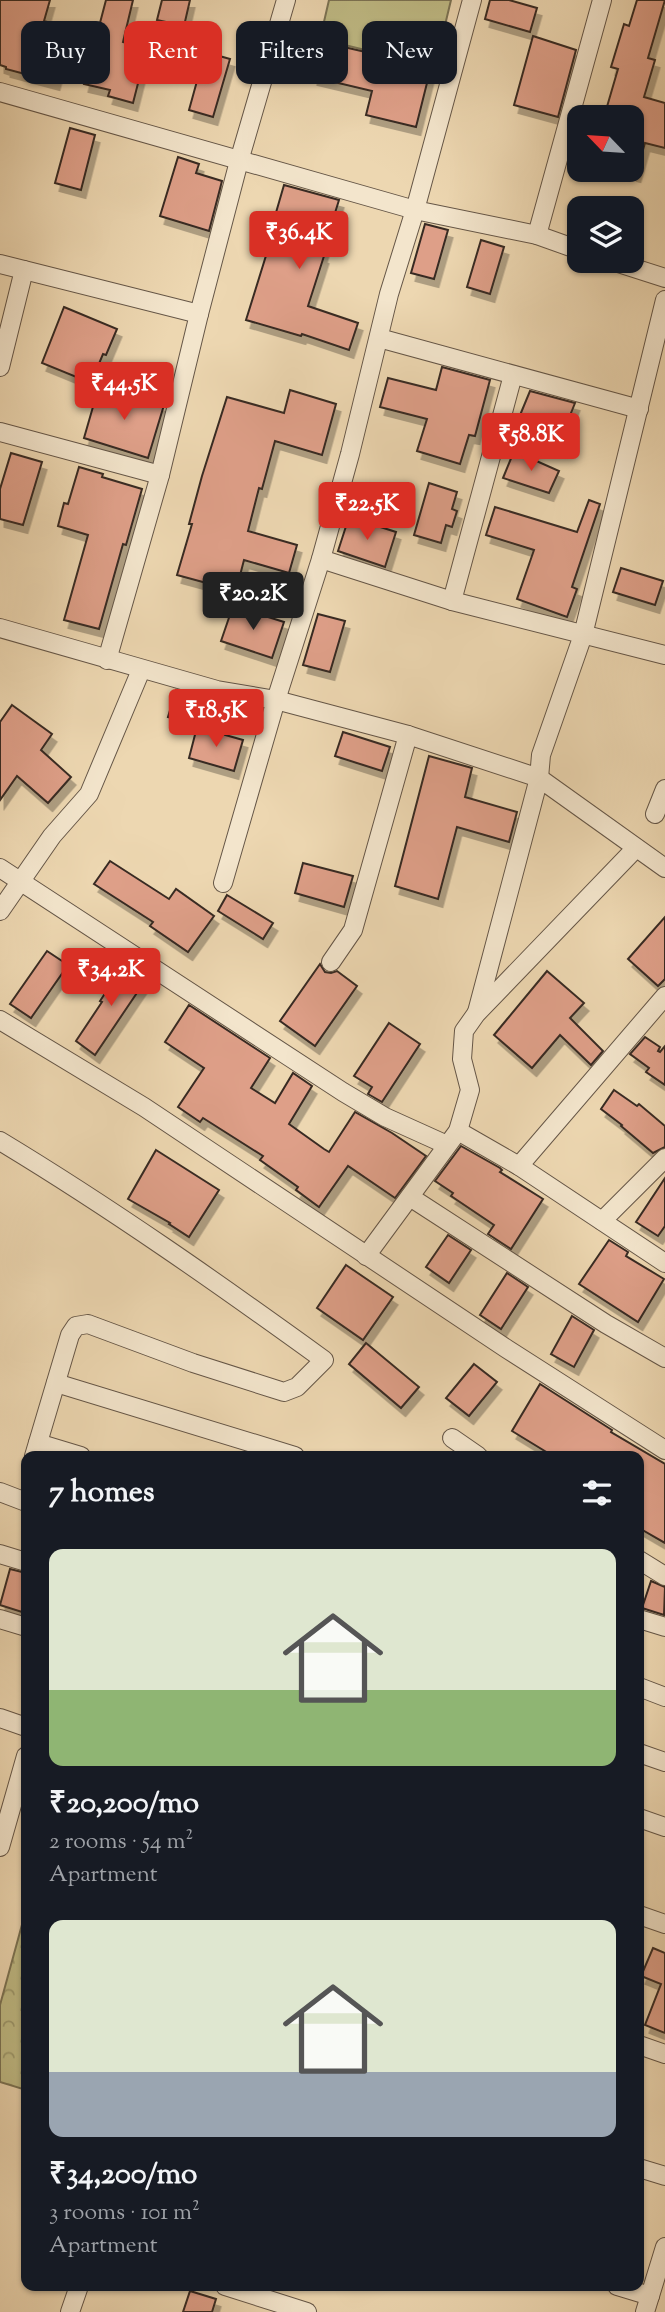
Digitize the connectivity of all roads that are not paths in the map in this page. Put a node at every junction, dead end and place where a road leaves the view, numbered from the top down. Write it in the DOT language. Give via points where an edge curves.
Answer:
graph roads {
  1 [pos="267,0"];
  2 [pos="472,0"];
  3 [pos="602,0"];
  4 [pos="285,2"];
  5 [pos="0,92"];
  6 [pos="239,161"];
  7 [pos="415,210"];
  8 [pos="537,235"];
  9 [pos="567,246"];
  10 [pos="0,264"];
  11 [pos="23,271"];
  12 [pos="644,271"];
  13 [pos="665,278"];
  14 [pos="665,300"];
  15 [pos="199,314"];
  16 [pos="379,338"];
  17 [pos="0,367"];
  18 [pos="513,375"];
  19 [pos="639,409"];
  20 [pos="0,432"];
  21 [pos="160,475"];
  22 [pos="321,559"];
  23 [pos="452,601"];
  24 [pos="0,628"];
  25 [pos="583,635"];
  26 [pos="665,654"];
  27 [pos="107,660"];
  28 [pos="141,670"];
  29 [pos="276,700"];
  30 [pos="408,735"];
  31 [pos="540,778"];
  32 [pos="665,789"];
  33 [pos="655,814"];
  34 [pos="636,848"];
  35 [pos="0,868"];
  36 [pos="665,868"];
  37 [pos="20,882"];
  38 [pos="223,883"];
  39 [pos="0,911"];
  40 [pos="331,962"];
  41 [pos="665,996"];
  42 [pos="476,1014"];
  43 [pos="0,1020"];
  44 [pos="452,1138"];
  45 [pos="0,1141"];
  46 [pos="665,1158"];
  47 [pos="519,1166"];
  48 [pos="410,1197"];
  49 [pos="602,1221"];
  50 [pos="366,1255"];
  51 [pos="665,1263"];
  52 [pos="665,1358"];
  53 [pos="56,1383"];
  54 [pos="452,1438"];
  55 [pos="36,1450"];
  56 [pos="665,1450"];
  57 [pos="279,1451"];
  58 [pos="471,1451"];
  59 [pos="0,1492"];
  60 [pos="21,1499"];
  61 [pos="0,1554"];
  62 [pos="21,1560"];
  63 [pos="644,1563"];
  64 [pos="665,1576"];
  65 [pos="0,1619"];
  66 [pos="644,1621"];
  67 [pos="21,1625"];
  68 [pos="665,1627"];
  69 [pos="644,1689"];
  70 [pos="665,1697"];
  71 [pos="0,1718"];
  72 [pos="21,1725"];
  73 [pos="644,1755"];
  74 [pos="665,1762"];
  75 [pos="21,1773"];
  76 [pos="644,1820"];
  77 [pos="665,1827"];
  78 [pos="0,1846"];
  79 [pos="644,1916"];
  80 [pos="665,1924"];
  81 [pos="644,2047"];
  82 [pos="665,2054"];
  83 [pos="644,2170"];
  84 [pos="665,2176"];
  85 [pos="665,2247"];
  86 [pos="77,2291"];
  87 [pos="241,2291"];
  88 [pos="626,2291"];
  89 [pos="648,2304"];
  90 [pos="69,2312"];
  91 [pos="307,2312"];
  1 -- 4 [label="street"];
  2 -- 7 [label="street"];
  3 -- 8 [label="street"];
  4 -- 6 [label="street"];
  5 -- 6 [label="street"];
  6 -- 7 [label="street"];
  6 -- 15 [label="street"];
  7 -- 8 [label="street"];
  7 -- 16 [label="street"];
  8 -- 9 [label="street"];
  10 -- 11 [label="street"];
  11 -- 15 [label="street"];
  11 -- 17 [label="street"];
  12 -- 13 [label="street"];
  14 -- 19 [label="street"];
  15 -- 21 [label="street"];
  16 -- 18 [label="street"];
  16 -- 22 [label="street"];
  18 -- 19 [label="street"];
  18 -- 23 [label="street"];
  19 -- 25 [label="street"];
  20 -- 21 [label="street"];
  21 -- 27 [label="street"];
  22 -- 23 [label="street"];
  22 -- 29 [label="street"];
  23 -- 25 [label="street"];
  24 -- 27 [label="street"];
  25 -- 26 [label="street"];
  25 -- 31 [label="street" via="541,755"];
  27 -- 28 [label="street"];
  28 -- 29 [label="street"];
  28 -- 37 [label="street" via="89,794"];
  29 -- 30 [label="street"];
  29 -- 38 [label="street"];
  30 -- 31 [label="street"];
  30 -- 40 [label="street" via="353,930"];
  31 -- 34 [label="street"];
  31 -- 42 [label="street"];
  32 -- 33 [label="street"];
  34 -- 36 [label="street"];
  34 -- 42 [label="street"];
  35 -- 37 [label="street"];
  37 -- 39 [label="street"];
  37 -- 44 [label="street" via="385,1117"];
  41 -- 47 [label="street"];
  42 -- 44 [label="street" via="464,1031 462,1059 470,1090"];
  43 -- 50 [label="street" via="144,1107"];
  44 -- 47 [label="street"];
  44 -- 48 [label="street"];
  45 -- 53 [label="street" via="218,1284 324,1360 297,1387 284,1392 88,1324 76,1326 70,1335"];
  46 -- 49 [label="street"];
  47 -- 49 [label="street"];
  48 -- 50 [label="street"];
  48 -- 52 [label="street"];
  49 -- 51 [label="street"];
  50 -- 56 [label="street"];
  53 -- 55 [label="street"];
  53 -- 57 [label="street"];
  54 -- 58 [label="street"];
  59 -- 60 [label="street"];
  61 -- 62 [label="street"];
  63 -- 64 [label="street"];
  65 -- 67 [label="street"];
  66 -- 68 [label="street"];
  69 -- 70 [label="street"];
  71 -- 72 [label="street"];
  73 -- 74 [label="street"];
  75 -- 78 [label="street"];
  76 -- 77 [label="street"];
  79 -- 80 [label="street"];
  81 -- 82 [label="street"];
  83 -- 84 [label="street"];
  85 -- 89 [label="street"];
  86 -- 90 [label="street"];
  87 -- 91 [label="street"];
  88 -- 89 [label="street"];
}
